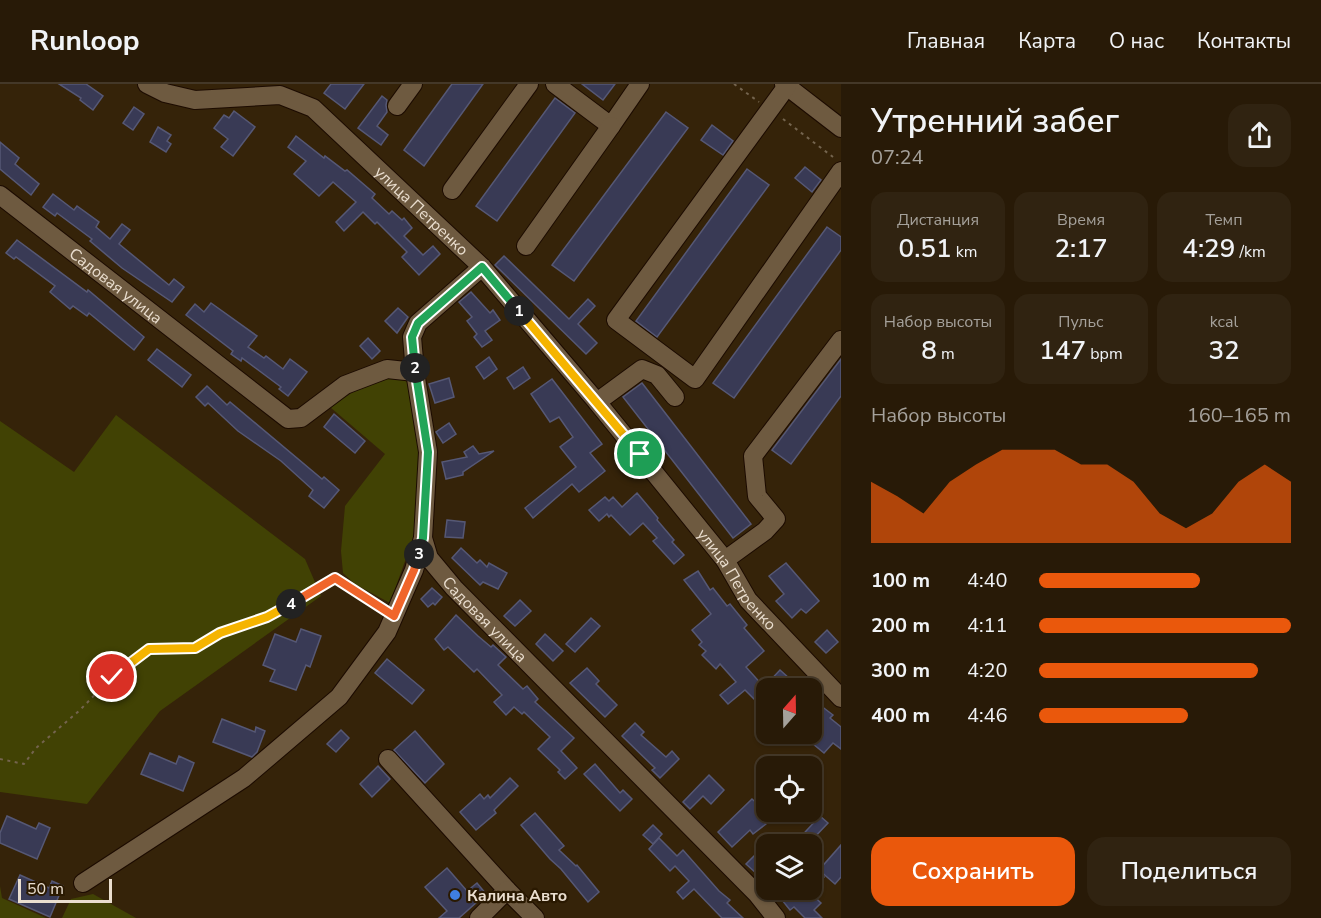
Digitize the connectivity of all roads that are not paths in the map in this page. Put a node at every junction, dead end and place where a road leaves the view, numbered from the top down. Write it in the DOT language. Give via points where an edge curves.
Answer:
graph roads {
  1 [pos="147,84"];
  2 [pos="413,84"];
  3 [pos="529,84"];
  4 [pos="555,84"];
  5 [pos="640,84"];
  6 [pos="786,85"];
  7 [pos="398,106"];
  8 [pos="611,126"];
  9 [pos="841,128"];
  10 [pos="841,171"];
  11 [pos="452,190"];
  12 [pos="0,195"];
  13 [pos="526,246"];
  14 [pos="482,267"];
  15 [pos="841,340"];
  16 [pos="415,372"];
  17 [pos="675,397"];
  18 [pos="597,402"];
  19 [pos="423,538"];
  20 [pos="725,560"];
  21 [pos="841,698"];
  22 [pos="388,759"];
  23 [pos="83,883"];
  24 [pos="507,890"];
  25 [pos="479,918"];
  26 [pos="535,918"];
  27 [pos="777,918"];
  1 -- 14 [label="street, улица Петренко" via="195,100 280,95 313,108"];
  2 -- 7 [label="street"];
  3 -- 11 [label="street"];
  4 -- 8 [label="street"];
  5 -- 8 [label="street"];
  6 -- 9 [label="street"];
  6 -- 10 [label="street" via="616,320 695,379"];
  8 -- 13 [label="street"];
  12 -- 16 [label="street, Садовая улица" via="288,419 302,418 345,385 387,369"];
  14 -- 16 [label="street" via="418,323 412,337"];
  14 -- 18 [label="street, улица Петренко"];
  15 -- 20 [label="street" via="753,456 757,496 776,519"];
  16 -- 19 [label="street, Садовая улица" via="428,452"];
  17 -- 18 [label="street" via="657,375 642,369"];
  18 -- 20 [label="street, улица Петренко"];
  19 -- 23 [label="street" via="414,570 387,632 339,697 244,778"];
  19 -- 27 [label="street, Садовая улица" via="429,558 454,588"];
  20 -- 21 [label="street, улица Петренко" via="748,600"];
  22 -- 24 [label="street"];
  24 -- 25 [label="street"];
  24 -- 26 [label="street"];
}
